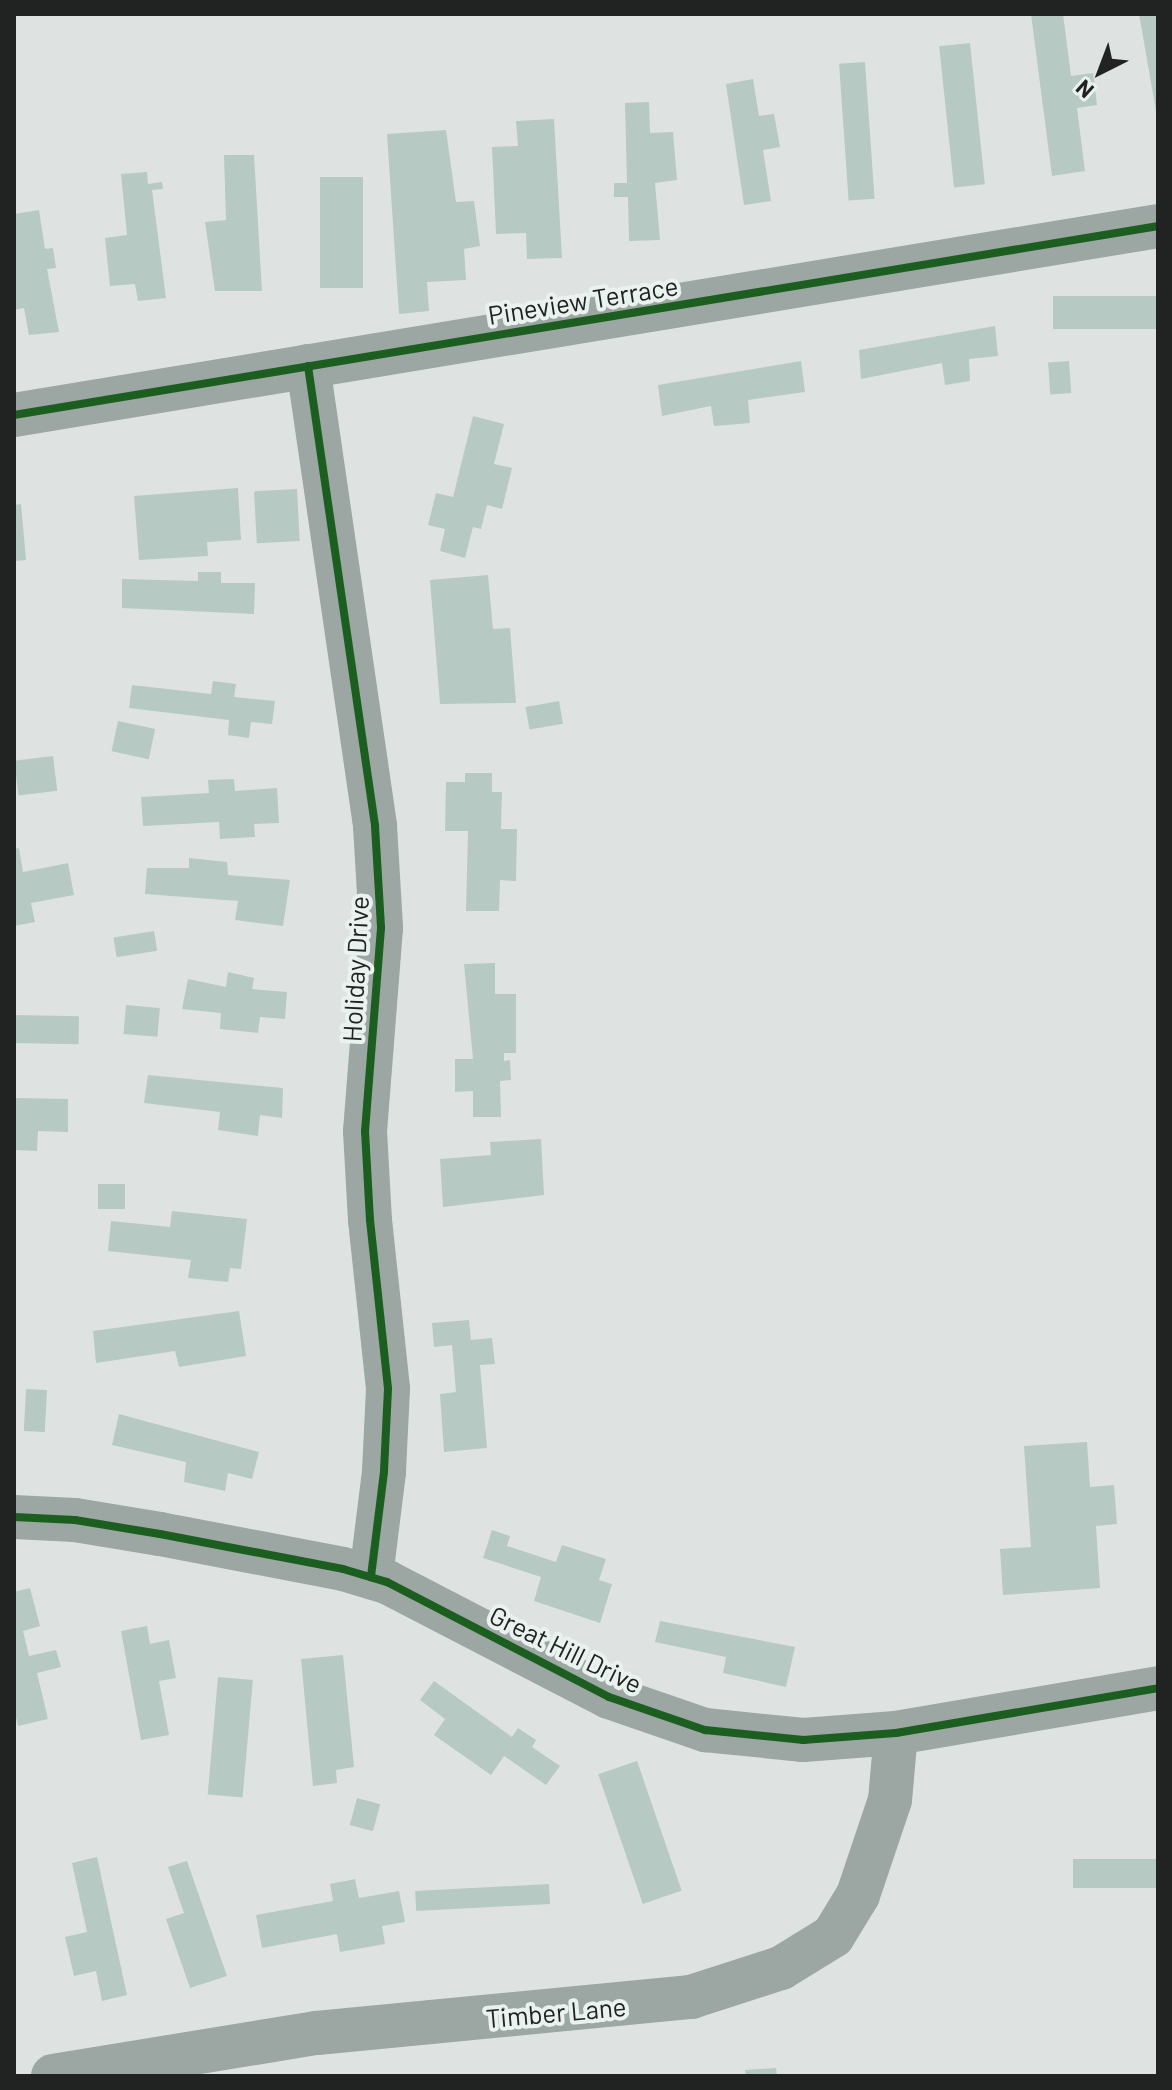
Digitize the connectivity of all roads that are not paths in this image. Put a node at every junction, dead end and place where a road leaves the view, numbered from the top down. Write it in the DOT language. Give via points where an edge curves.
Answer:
graph roads {
  1 [pos="1158,226"];
  2 [pos="308,366"];
  3 [pos="14,415"];
  4 [pos="14,1517"];
  5 [pos="371,1577"];
  6 [pos="1158,1688"];
  7 [pos="896,1733"];
  8 [pos="53,2076"];
  1 -- 2 [label="street, Pineview Terrace"];
  2 -- 3 [label="street, Pineview Terrace"];
  2 -- 5 [label="street, Holiday Drive" via="375,826 381,928 365,1131 388,1389"];
  4 -- 5 [label="street, Great Hill Drive" via="75,1520"];
  5 -- 7 [label="street, Great Hill Drive" via="609,1697 705,1730 803,1740"];
  6 -- 7 [label="street, Great Hill Drive"];
  7 -- 8 [label="street, Timber Lane" via="890,1800 858,1895 833,1936 781,1968 691,1997 317,2033"];
}
